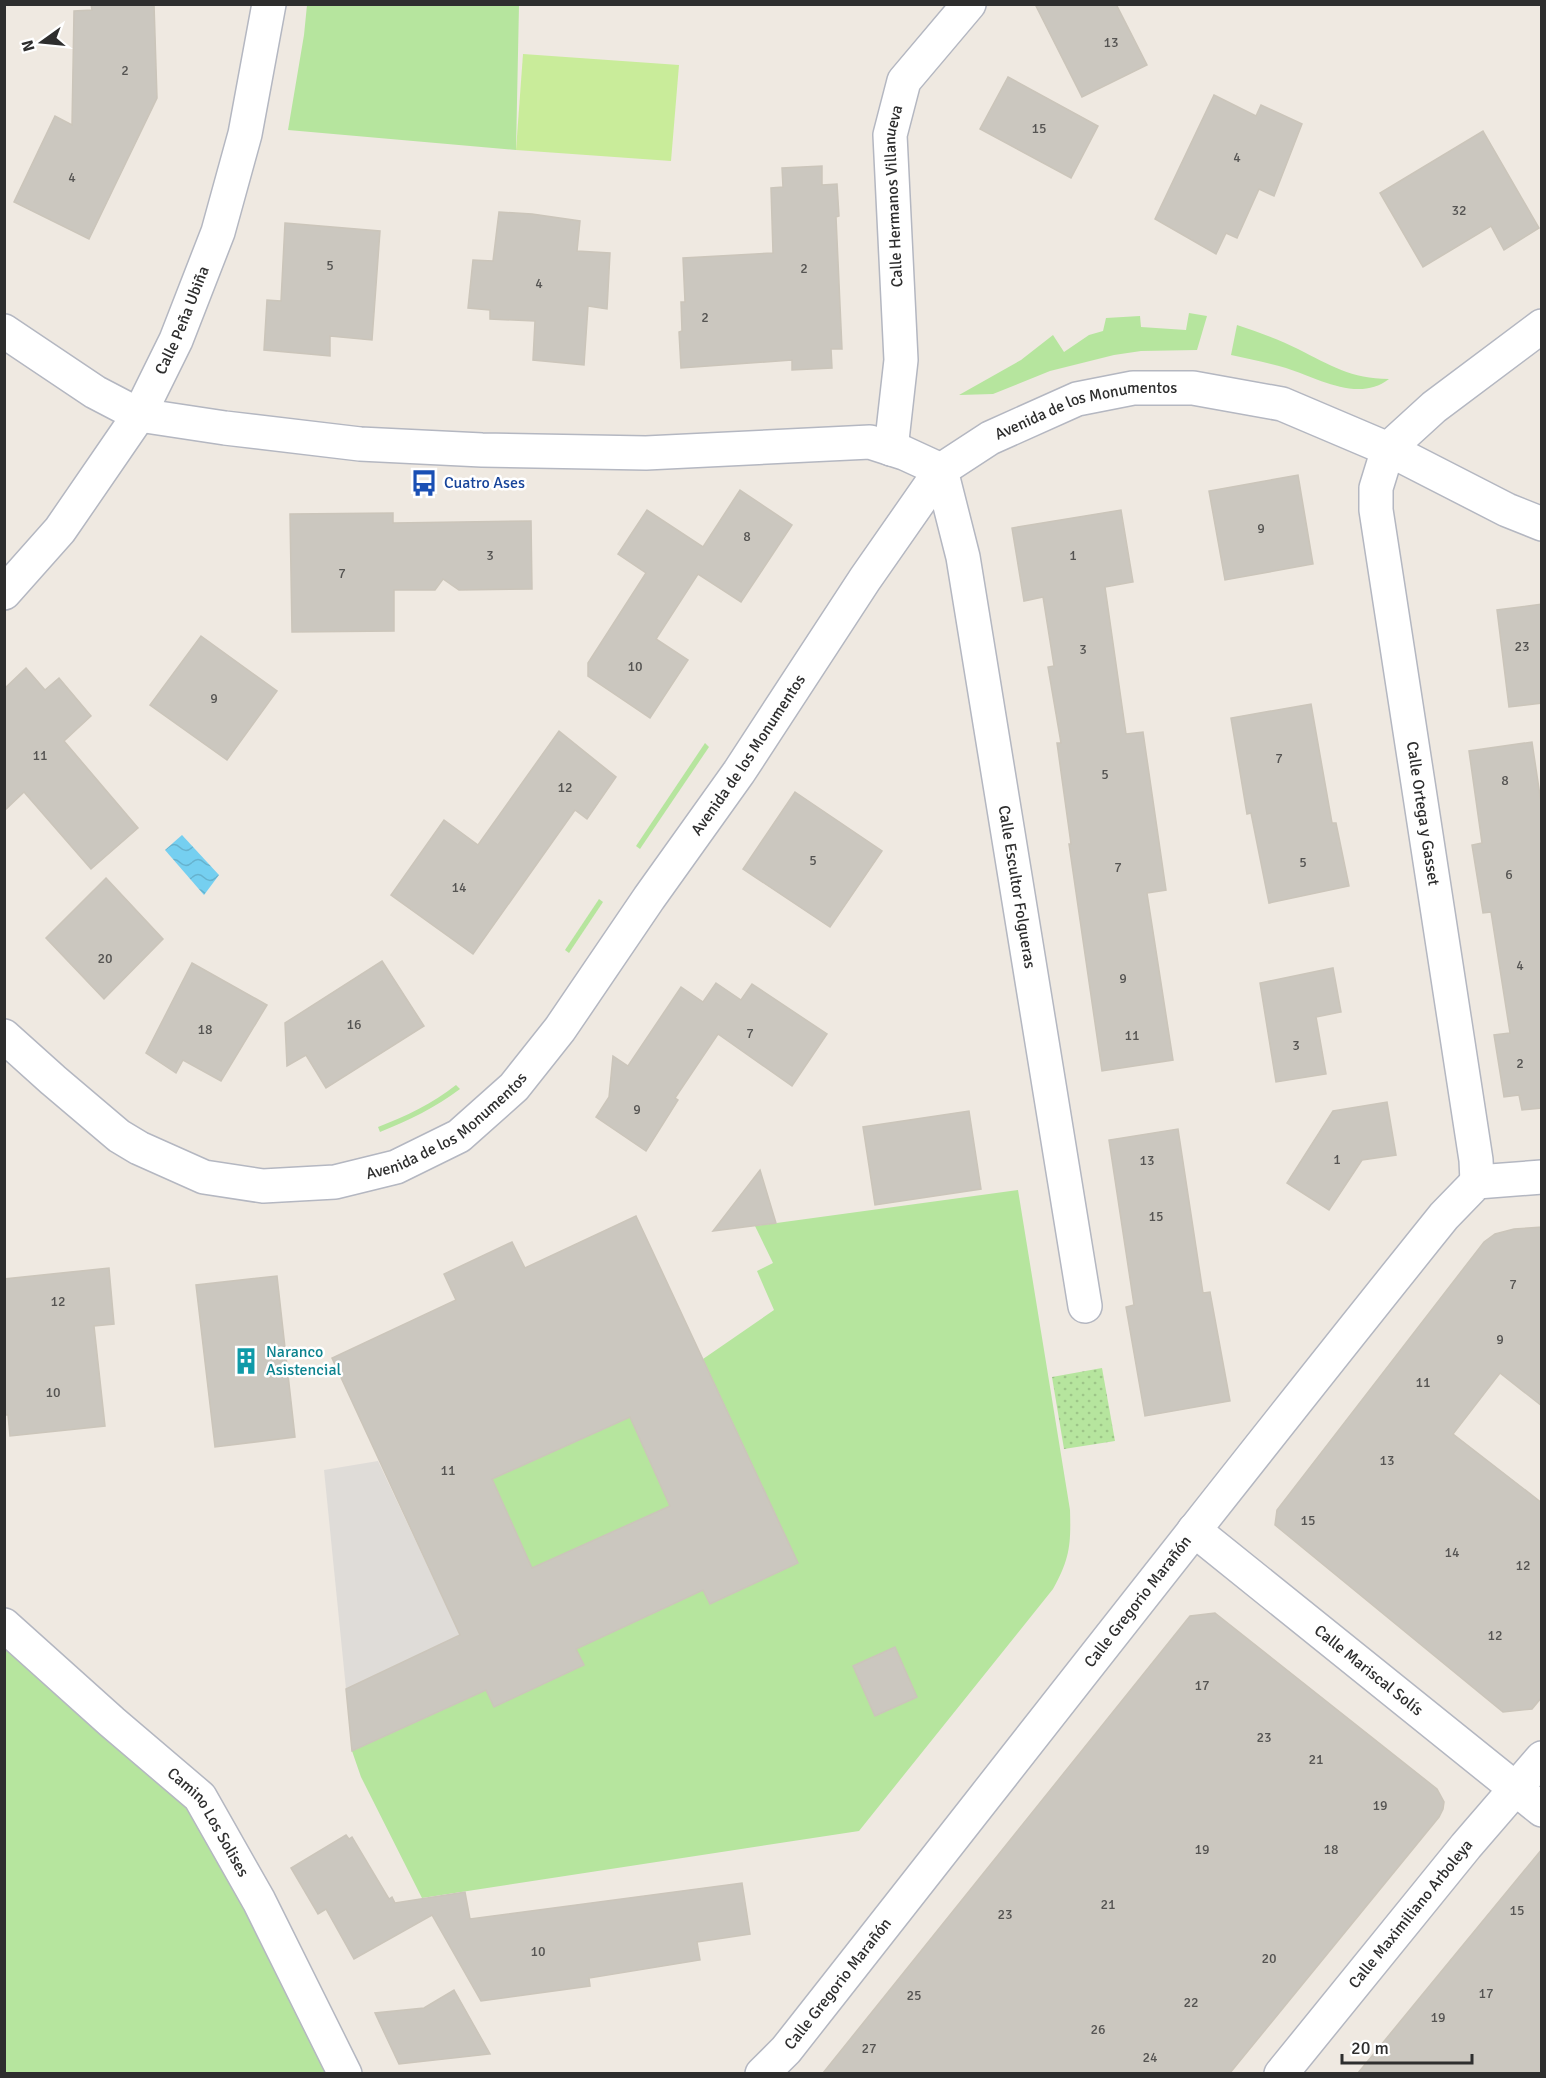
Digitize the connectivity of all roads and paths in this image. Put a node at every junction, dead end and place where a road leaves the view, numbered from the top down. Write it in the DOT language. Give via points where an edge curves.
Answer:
graph roads {
  1 [pos="969,4"];
  2 [pos="264,15"];
  3 [pos="1542,326"];
  4 [pos="4,331"];
  5 [pos="139,415"];
  6 [pos="1388,448"];
  7 [pos="891,449"];
  8 [pos="941,470"];
  9 [pos="1542,524"];
  10 [pos="4,593"];
  11 [pos="4,1036"];
  12 [pos="1542,1177"];
  13 [pos="1477,1182"];
  14 [pos="1085,1306"];
  15 [pos="1194,1530"];
  16 [pos="4,1625"];
  17 [pos="1542,1758"];
  18 [pos="1514,1789"];
  19 [pos="1542,1810"];
  20 [pos="345,2073"];
  21 [pos="762,2073"];
  22 [pos="1281,2073"];
  1 -- 7 [label="street, Calle Hermanos Villanueva" via="904,81 890,135 902,360"];
  2 -- 5 [label="street, Calle Peña Ubiña" via="245,134 218,232 176,340"];
  3 -- 6 [label="street" via="1434,407"];
  4 -- 5 [label="street" via="95,392"];
  5 -- 7 [label="street" via="360,444 482,450 646,453 870,442"];
  5 -- 10 [label="street, Calle Peña Ubiña" via="60,530"];
  6 -- 8 [label="street, Avenida de los Monumentos" via="1282,404 1193,388 1133,388 1077,399 990,438"];
  6 -- 9 [label="street, Avenida de los Monumentos"];
  6 -- 13 [label="street, Calle Ortega y Gasset" via="1376,488 1376,510"];
  7 -- 8 [label="street"];
  8 -- 11 [label="street, Avenida de los Monumentos" via="560,1029 514,1087 459,1136 396,1167 335,1182 263,1185 204,1177 119,1136"];
  8 -- 14 [label="street, Calle Escultor Folgueras" via="963,557"];
  12 -- 13 [label="street"];
  13 -- 15 [label="street, Calle Gregorio Marañón" via="1444,1216"];
  15 -- 18 [label="street, Calle Mariscal Solís"];
  15 -- 21 [label="street, Calle Gregorio Marañón" via="801,2031"];
  16 -- 20 [label="street, Camino Los Solises" via="200,1797 259,1901"];
  17 -- 18 [label="street, Calle Maximiliano Arboleya"];
  18 -- 19 [label="street, Calle Mariscal Solís"];
  18 -- 22 [label="street, Calle Maximiliano Arboleya"];
}
